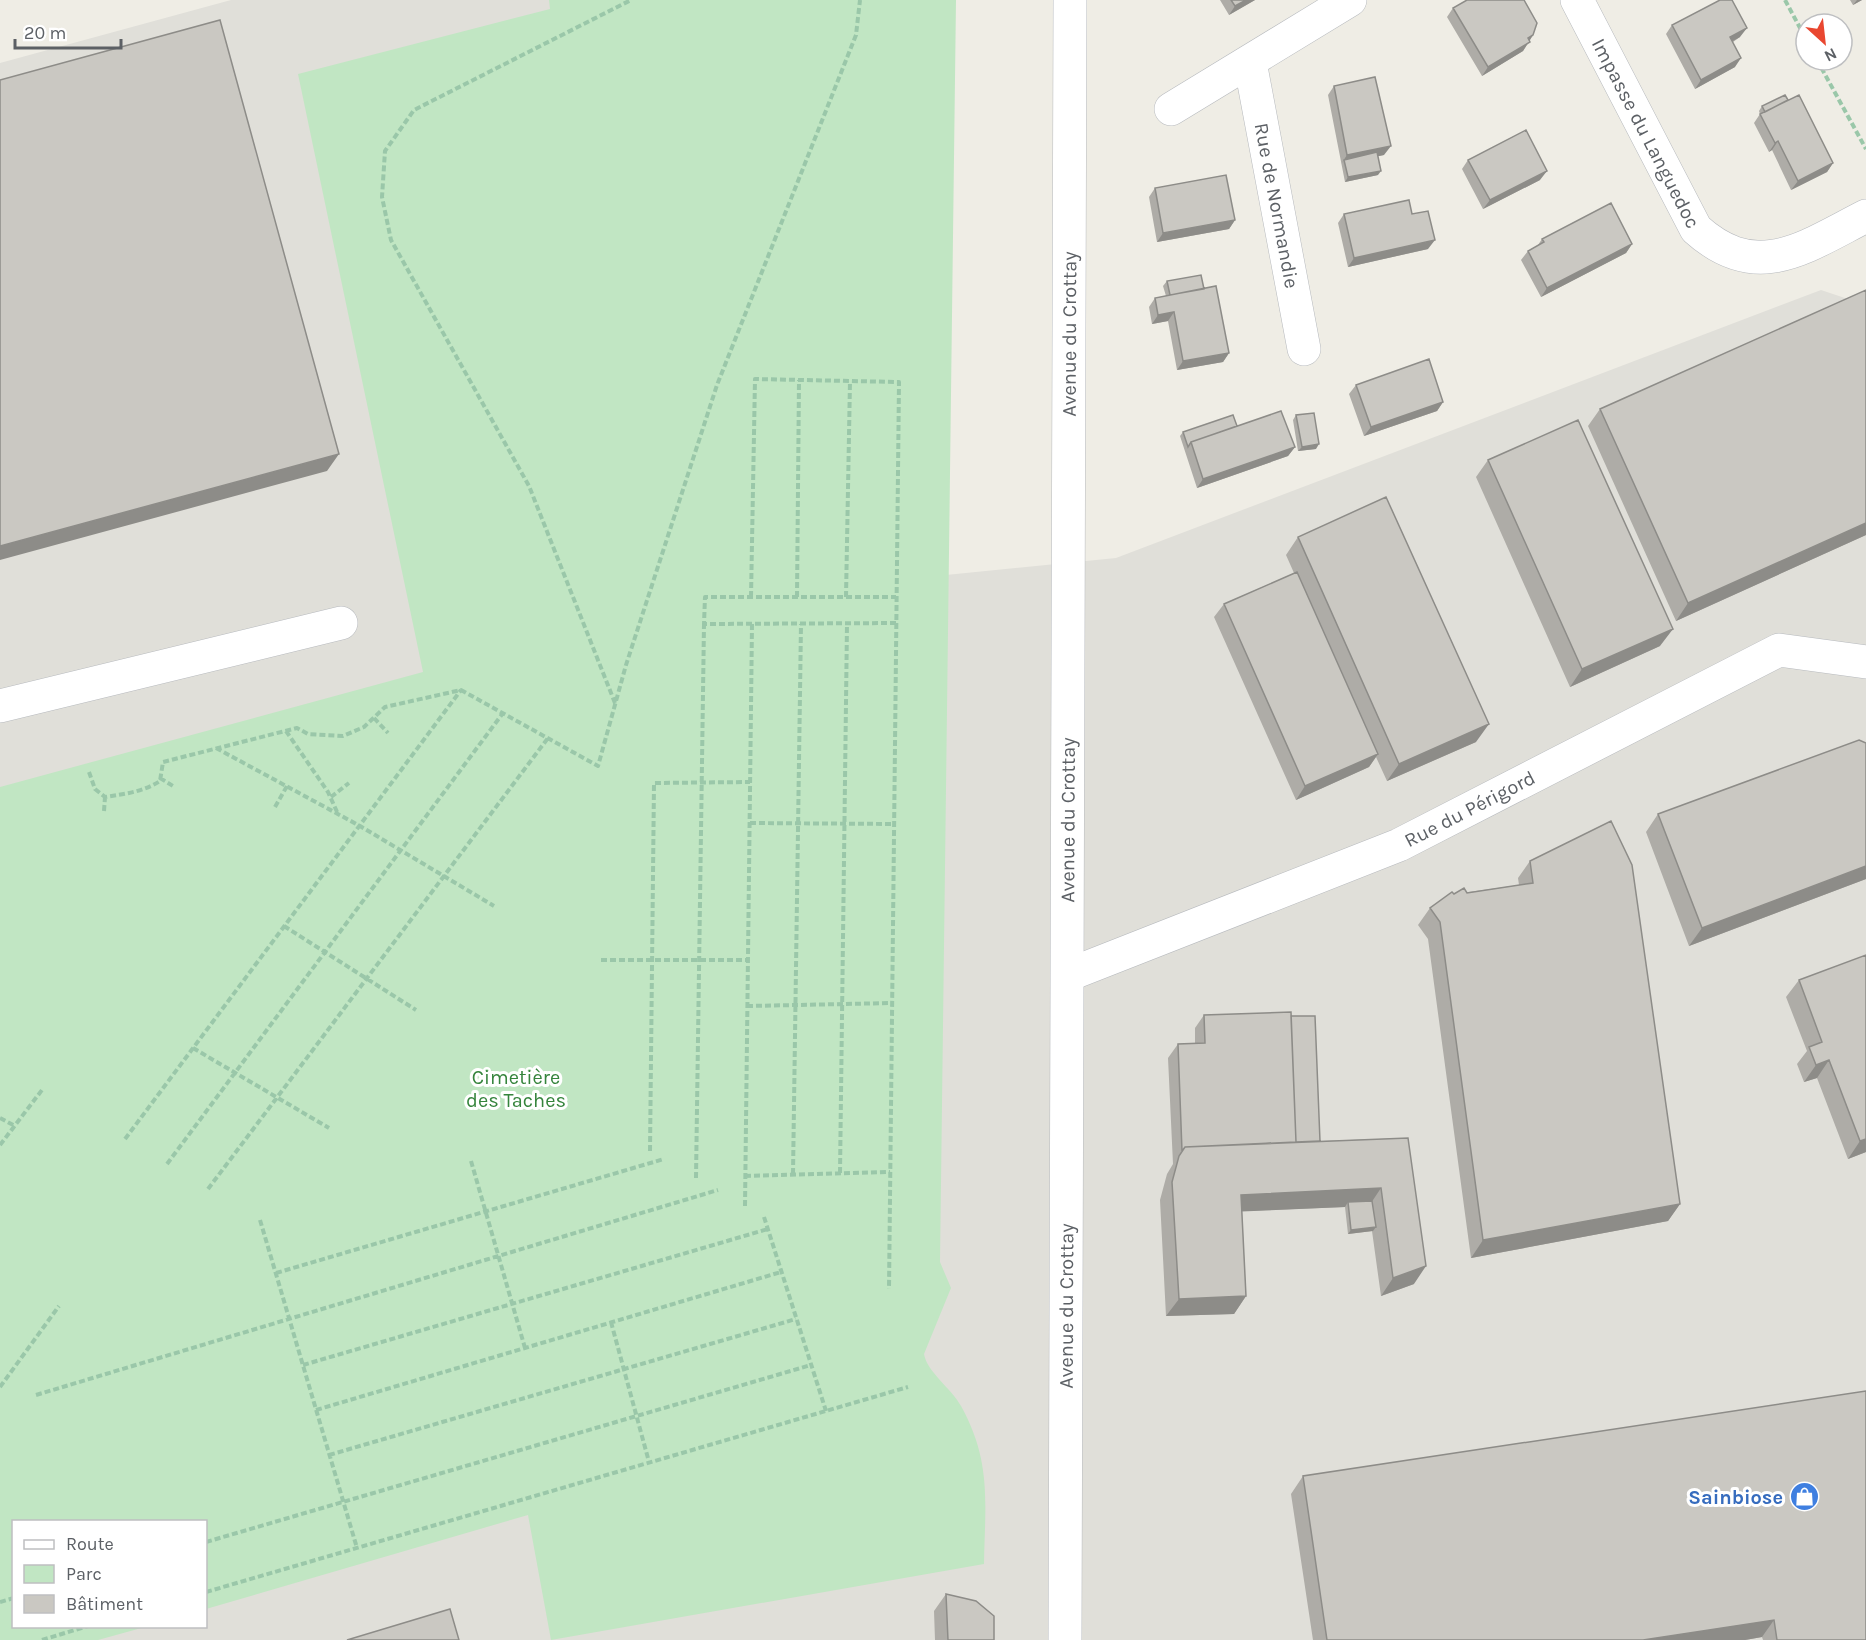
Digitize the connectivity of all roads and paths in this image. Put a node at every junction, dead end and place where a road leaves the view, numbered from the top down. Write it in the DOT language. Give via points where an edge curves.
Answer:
graph roads {
  1 [pos="631,0"];
  2 [pos="860,0"];
  3 [pos="1070,0"];
  4 [pos="1350,0"];
  5 [pos="1577,0"];
  6 [pos="1785,0"];
  7 [pos="1794,17"];
  8 [pos="1250,62"];
  9 [pos="1824,72"];
  10 [pos="1172,109"];
  11 [pos="1866,149"];
  12 [pos="1866,216"];
  13 [pos="1304,349"];
  14 [pos="799,380"];
  15 [pos="850,381"];
  16 [pos="751,597"];
  17 [pos="797,597"];
  18 [pos="846,597"];
  19 [pos="896,597"];
  20 [pos="341,623"];
  21 [pos="896,623"];
  22 [pos="704,624"];
  23 [pos="752,624"];
  24 [pos="801,624"];
  25 [pos="847,624"];
  26 [pos="1866,662"];
  27 [pos="461,690"];
  28 [pos="615,704"];
  29 [pos="0,706"];
  30 [pos="503,713"];
  31 [pos="374,718"];
  32 [pos="286,731"];
  33 [pos="388,733"];
  34 [pos="548,738"];
  35 [pos="216,748"];
  36 [pos="89,772"];
  37 [pos="160,778"];
  38 [pos="750,782"];
  39 [pos="349,783"];
  40 [pos="702,783"];
  41 [pos="173,786"];
  42 [pos="287,786"];
  43 [pos="105,797"];
  44 [pos="331,797"];
  45 [pos="275,807"];
  46 [pos="104,811"];
  47 [pos="339,815"];
  48 [pos="750,823"];
  49 [pos="798,823"];
  50 [pos="845,823"];
  51 [pos="894,824"];
  52 [pos="360,826"];
  53 [pos="401,850"];
  54 [pos="444,876"];
  55 [pos="494,906"];
  56 [pos="284,926"];
  57 [pos="325,952"];
  58 [pos="601,960"];
  59 [pos="652,960"];
  60 [pos="699,960"];
  61 [pos="748,960"];
  62 [pos="1068,975"];
  63 [pos="367,979"];
  64 [pos="892,1003"];
  65 [pos="842,1004"];
  66 [pos="795,1005"];
  67 [pos="747,1006"];
  68 [pos="416,1010"];
  69 [pos="193,1048"];
  70 [pos="236,1072"];
  71 [pos="42,1090"];
  72 [pos="277,1097"];
  73 [pos="0,1118"];
  74 [pos="15,1126"];
  75 [pos="328,1128"];
  76 [pos="125,1139"];
  77 [pos="0,1145"];
  78 [pos="650,1151"];
  79 [pos="664,1159"];
  80 [pos="471,1161"];
  81 [pos="166,1164"];
  82 [pos="890,1172"];
  83 [pos="840,1173"];
  84 [pos="793,1174"];
  85 [pos="745,1176"];
  86 [pos="696,1178"];
  87 [pos="208,1189"];
  88 [pos="718,1190"];
  89 [pos="745,1206"];
  90 [pos="486,1211"];
  91 [pos="764,1217"];
  92 [pos="260,1220"];
  93 [pos="768,1229"];
  94 [pos="498,1256"];
  95 [pos="781,1272"];
  96 [pos="276,1273"];
  97 [pos="889,1289"];
  98 [pos="512,1304"];
  99 [pos="59,1306"];
  100 [pos="289,1319"];
  101 [pos="796,1319"];
  102 [pos="611,1322"];
  103 [pos="525,1348"];
  104 [pos="303,1365"];
  105 [pos="811,1365"];
  106 [pos="623,1369"];
  107 [pos="0,1387"];
  108 [pos="908,1387"];
  109 [pos="36,1395"];
  110 [pos="316,1410"];
  111 [pos="826,1411"];
  112 [pos="636,1416"];
  113 [pos="329,1455"];
  114 [pos="649,1462"];
  115 [pos="343,1502"];
  116 [pos="207,1542"];
  117 [pos="357,1548"];
  118 [pos="207,1592"];
  119 [pos="81,1628"];
  120 [pos="42,1640"];
  121 [pos="1065,1640"];
  1 -- 28 [label="path" via="414,110 385,151 382,197 391,240 529,486"];
  2 -- 28 [label="path" via="856,35 717,385"];
  3 -- 62 [label="street, Avenue du Crottay"];
  4 -- 8 [label="street"];
  5 -- 12 [label="street, Impasse du Languedoc" via="1696,229 1715,245 1739,254 1772,258 1795,252"];
  6 -- 7 [label="path"];
  8 -- 10 [label="street"];
  8 -- 13 [label="street, Rue de Normandie"];
  9 -- 11 [label="path"];
  14 -- 15 [label="path"];
  14 -- 16 [label="path" via="755,379"];
  14 -- 17 [label="path"];
  15 -- 18 [label="path"];
  15 -- 19 [label="path" via="899,382"];
  16 -- 17 [label="path"];
  16 -- 22 [label="path" via="705,597"];
  17 -- 18 [label="path"];
  18 -- 19 [label="path"];
  19 -- 21 [label="path"];
  20 -- 29 [label="street"];
  21 -- 25 [label="path"];
  21 -- 51 [label="path"];
  22 -- 23 [label="path"];
  22 -- 40 [label="path"];
  23 -- 24 [label="path"];
  23 -- 38 [label="path"];
  24 -- 25 [label="path"];
  24 -- 49 [label="path"];
  25 -- 50 [label="path"];
  26 -- 62 [label="street, Rue du Périgord" via="1779,650 1399,845"];
  27 -- 30 [label="path"];
  27 -- 31 [label="path" via="385,707"];
  27 -- 52 [label="path"];
  28 -- 34 [label="path" via="598,766"];
  30 -- 34 [label="path"];
  30 -- 53 [label="path"];
  31 -- 32 [label="path" via="343,736 308,734 297,728"];
  31 -- 33 [label="path"];
  32 -- 35 [label="path"];
  32 -- 44 [label="path"];
  34 -- 54 [label="path"];
  35 -- 37 [label="path" via="163,762"];
  35 -- 42 [label="path"];
  36 -- 43 [label="path" via="95,789"];
  37 -- 41 [label="path"];
  37 -- 43 [label="path" via="148,788"];
  38 -- 40 [label="path"];
  38 -- 48 [label="path"];
  39 -- 44 [label="path"];
  40 -- 59 [label="path" via="654,783"];
  40 -- 60 [label="path"];
  42 -- 45 [label="path"];
  42 -- 47 [label="path"];
  43 -- 46 [label="path"];
  44 -- 47 [label="path"];
  47 -- 52 [label="path"];
  48 -- 49 [label="path"];
  48 -- 61 [label="path"];
  49 -- 50 [label="path"];
  49 -- 66 [label="path"];
  50 -- 51 [label="path"];
  50 -- 65 [label="path"];
  51 -- 64 [label="path"];
  52 -- 53 [label="path"];
  52 -- 56 [label="path"];
  53 -- 54 [label="path"];
  53 -- 57 [label="path"];
  54 -- 55 [label="path"];
  54 -- 63 [label="path"];
  56 -- 57 [label="path"];
  56 -- 69 [label="path"];
  57 -- 63 [label="path"];
  57 -- 70 [label="path"];
  58 -- 59 [label="path"];
  59 -- 60 [label="path"];
  59 -- 78 [label="path"];
  60 -- 61 [label="path"];
  60 -- 86 [label="path"];
  61 -- 67 [label="path"];
  62 -- 121 [label="street, Avenue du Crottay"];
  63 -- 68 [label="path"];
  63 -- 72 [label="path"];
  64 -- 65 [label="path"];
  64 -- 82 [label="path"];
  65 -- 66 [label="path"];
  65 -- 83 [label="path"];
  66 -- 67 [label="path"];
  66 -- 84 [label="path"];
  67 -- 85 [label="path"];
  69 -- 70 [label="path"];
  69 -- 76 [label="path"];
  70 -- 72 [label="path"];
  70 -- 81 [label="path"];
  71 -- 74 [label="path"];
  72 -- 75 [label="path"];
  72 -- 87 [label="path"];
  73 -- 74 [label="path"];
  74 -- 77 [label="path"];
  79 -- 90 [label="path"];
  80 -- 90 [label="path"];
  82 -- 83 [label="path"];
  82 -- 97 [label="path"];
  83 -- 84 [label="path"];
  84 -- 85 [label="path"];
  85 -- 89 [label="path"];
  88 -- 94 [label="path"];
  90 -- 94 [label="path"];
  90 -- 96 [label="path"];
  91 -- 93 [label="path"];
  92 -- 96 [label="path"];
  93 -- 95 [label="path"];
  93 -- 98 [label="path"];
  94 -- 98 [label="path"];
  94 -- 100 [label="path"];
  95 -- 101 [label="path"];
  95 -- 102 [label="path"];
  96 -- 100 [label="path"];
  98 -- 103 [label="path"];
  98 -- 104 [label="path"];
  99 -- 107 [label="path"];
  100 -- 104 [label="path"];
  100 -- 109 [label="path"];
  101 -- 105 [label="path"];
  101 -- 106 [label="path"];
  102 -- 103 [label="path"];
  102 -- 106 [label="path"];
  103 -- 110 [label="path"];
  104 -- 110 [label="path"];
  105 -- 111 [label="path"];
  105 -- 112 [label="path"];
  106 -- 112 [label="path"];
  106 -- 113 [label="path"];
  108 -- 111 [label="path"];
  110 -- 113 [label="path"];
  111 -- 114 [label="path"];
  112 -- 114 [label="path"];
  112 -- 115 [label="path"];
  113 -- 115 [label="path"];
  114 -- 117 [label="path"];
  115 -- 116 [label="path"];
  115 -- 117 [label="path"];
  117 -- 118 [label="path"];
  119 -- 120 [label="path"];
}
